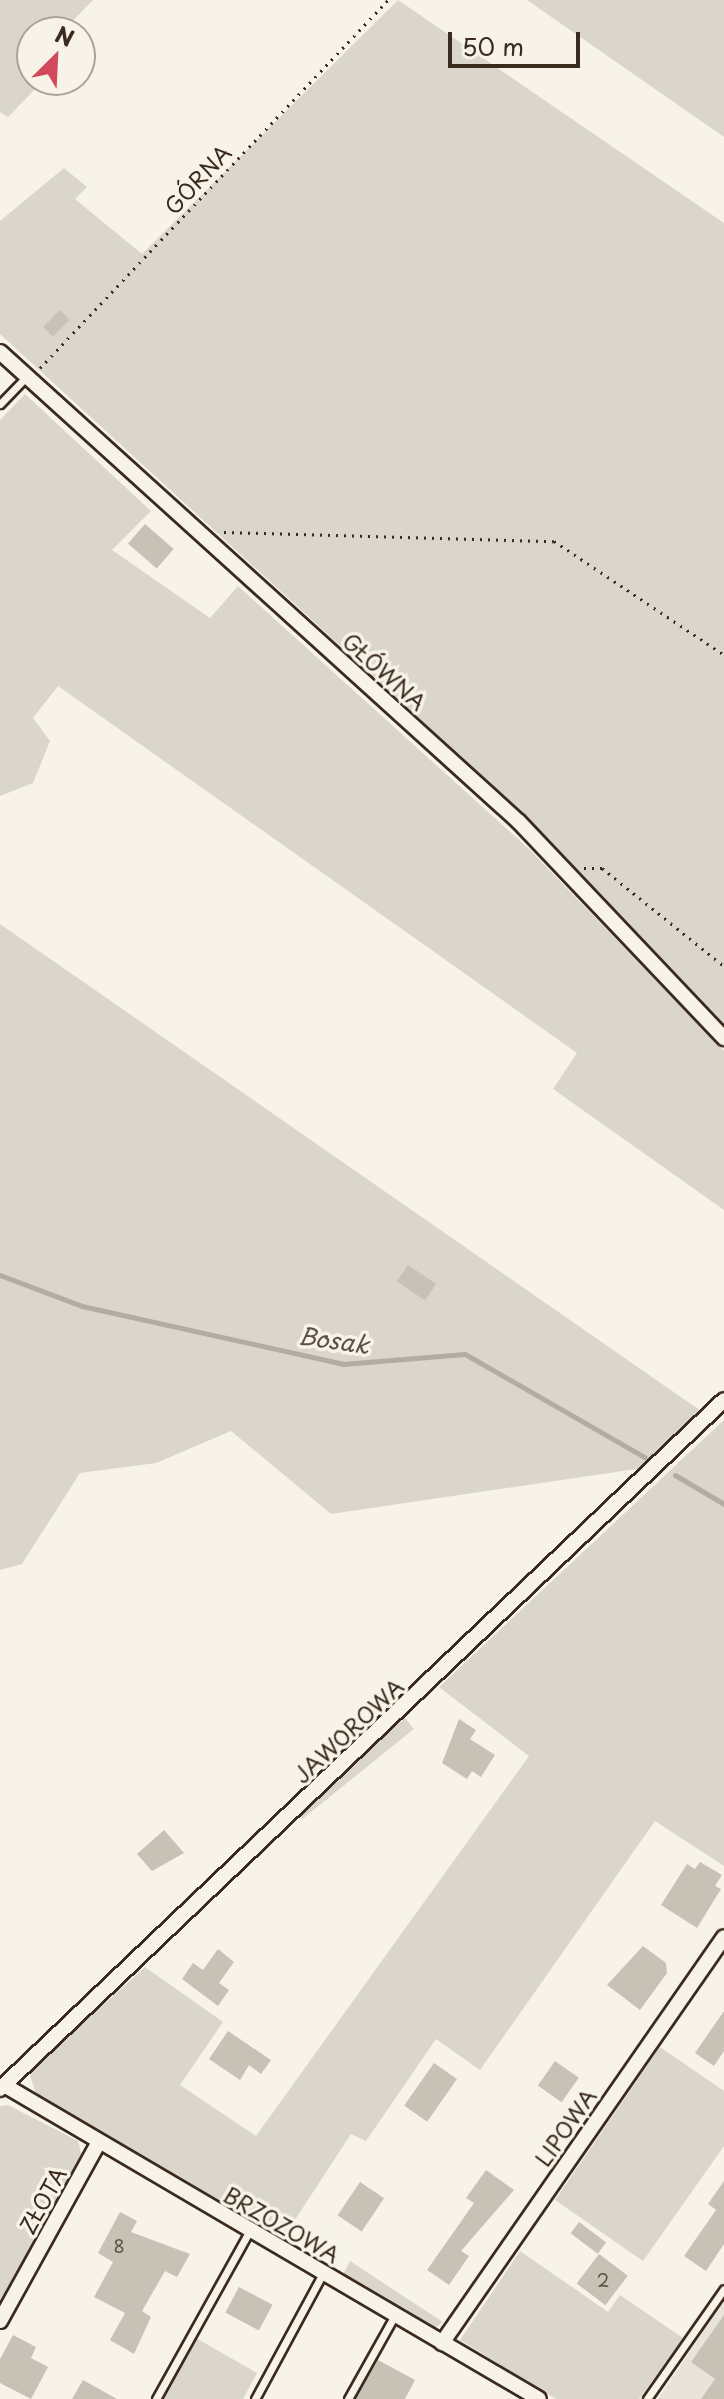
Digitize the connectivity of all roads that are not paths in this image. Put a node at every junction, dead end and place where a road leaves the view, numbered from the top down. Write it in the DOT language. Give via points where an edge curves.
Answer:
graph roads {
  1 [pos="0,352"];
  2 [pos="28,378"];
  3 [pos="0,404"];
  4 [pos="724,1038"];
  5 [pos="724,1400"];
  6 [pos="724,1937"];
  7 [pos="2,2087"];
  8 [pos="99,2142"];
  9 [pos="249,2232"];
  10 [pos="323,2273"];
  11 [pos="724,2289"];
  12 [pos="395,2315"];
  13 [pos="0,2321"];
  14 [pos="442,2343"];
  15 [pos="156,2399"];
  16 [pos="255,2399"];
  17 [pos="348,2399"];
  18 [pos="539,2399"];
  19 [pos="647,2399"];
  1 -- 2 [label="street, GŁÓWNA"];
  2 -- 3 [label="lane"];
  2 -- 4 [label="street, GŁÓWNA" via="571,877"];
  5 -- 7 [label="street, JAWOROWA"];
  6 -- 14 [label="street, LIPOWA"];
  7 -- 8 [label="street, BRZOZOWA"];
  8 -- 9 [label="street, BRZOZOWA"];
  8 -- 13 [label="street, ZŁOTA"];
  9 -- 10 [label="street, BRZOZOWA"];
  9 -- 15 [label="lane"];
  10 -- 12 [label="street, BRZOZOWA"];
  10 -- 16 [label="lane"];
  11 -- 19 [label="lane"];
  12 -- 14 [label="street, BRZOZOWA"];
  12 -- 17 [label="lane"];
  14 -- 18 [label="street, BRZOZOWA"];
}
